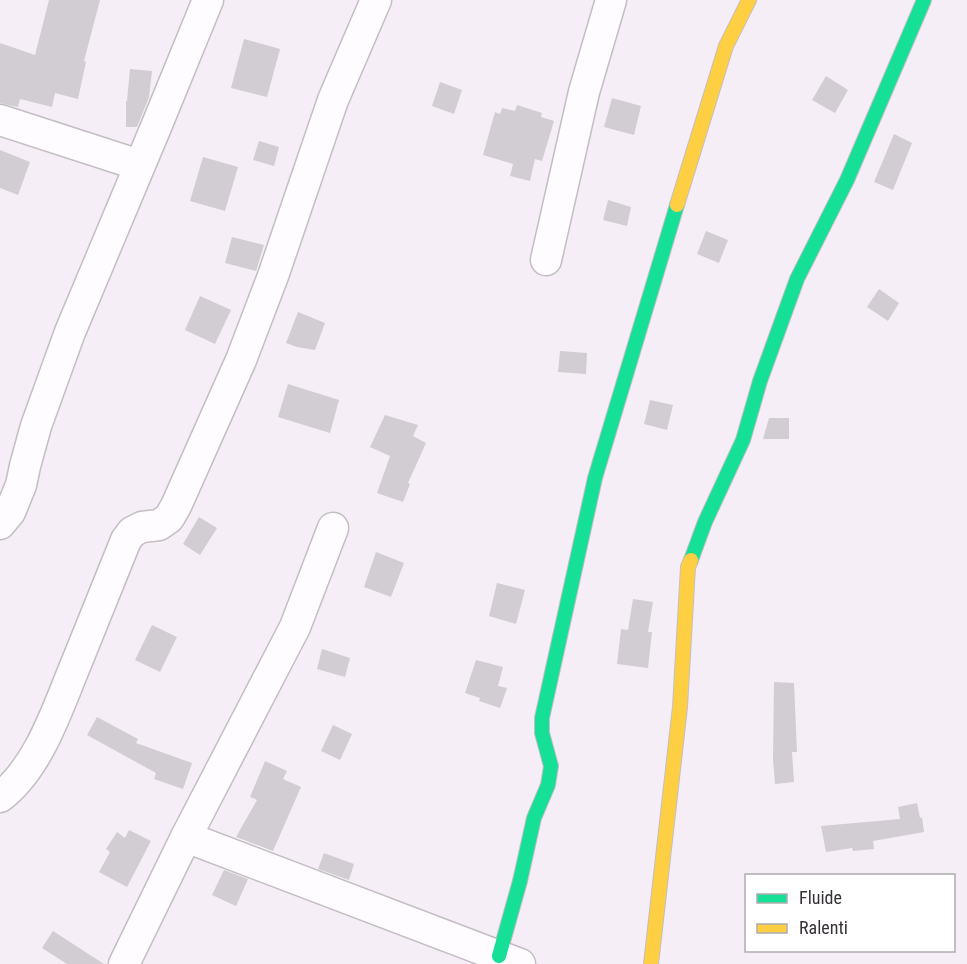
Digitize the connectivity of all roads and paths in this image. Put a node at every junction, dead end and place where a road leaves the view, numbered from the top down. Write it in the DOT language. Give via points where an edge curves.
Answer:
graph roads {
  1 [pos="208,0"];
  2 [pos="376,0"];
  3 [pos="611,0"];
  4 [pos="749,0"];
  5 [pos="924,0"];
  6 [pos="0,120"];
  7 [pos="139,165"];
  8 [pos="546,260"];
  9 [pos="0,524"];
  10 [pos="333,528"];
  11 [pos="0,797"];
  12 [pos="186,837"];
  13 [pos="510,960"];
  14 [pos="124,964"];
  15 [pos="651,964"];
  1 -- 7 [label="street"];
  2 -- 11 [label="street" via="333,100 242,360 176,506 159,525 132,531 126,540 34,759"];
  3 -- 8 [label="street"];
  4 -- 13 [label="street" via="726,46 596,477 542,718 542,733 552,766 534,818 520,881"];
  5 -- 15 [label="street" via="847,180 796,279 743,440 688,567 680,707"];
  6 -- 7 [label="street"];
  7 -- 9 [label="street" via="70,332 36,426 21,485 10,512"];
  10 -- 12 [label="street" via="295,627"];
  12 -- 13 [label="street"];
  12 -- 14 [label="street"];
}
